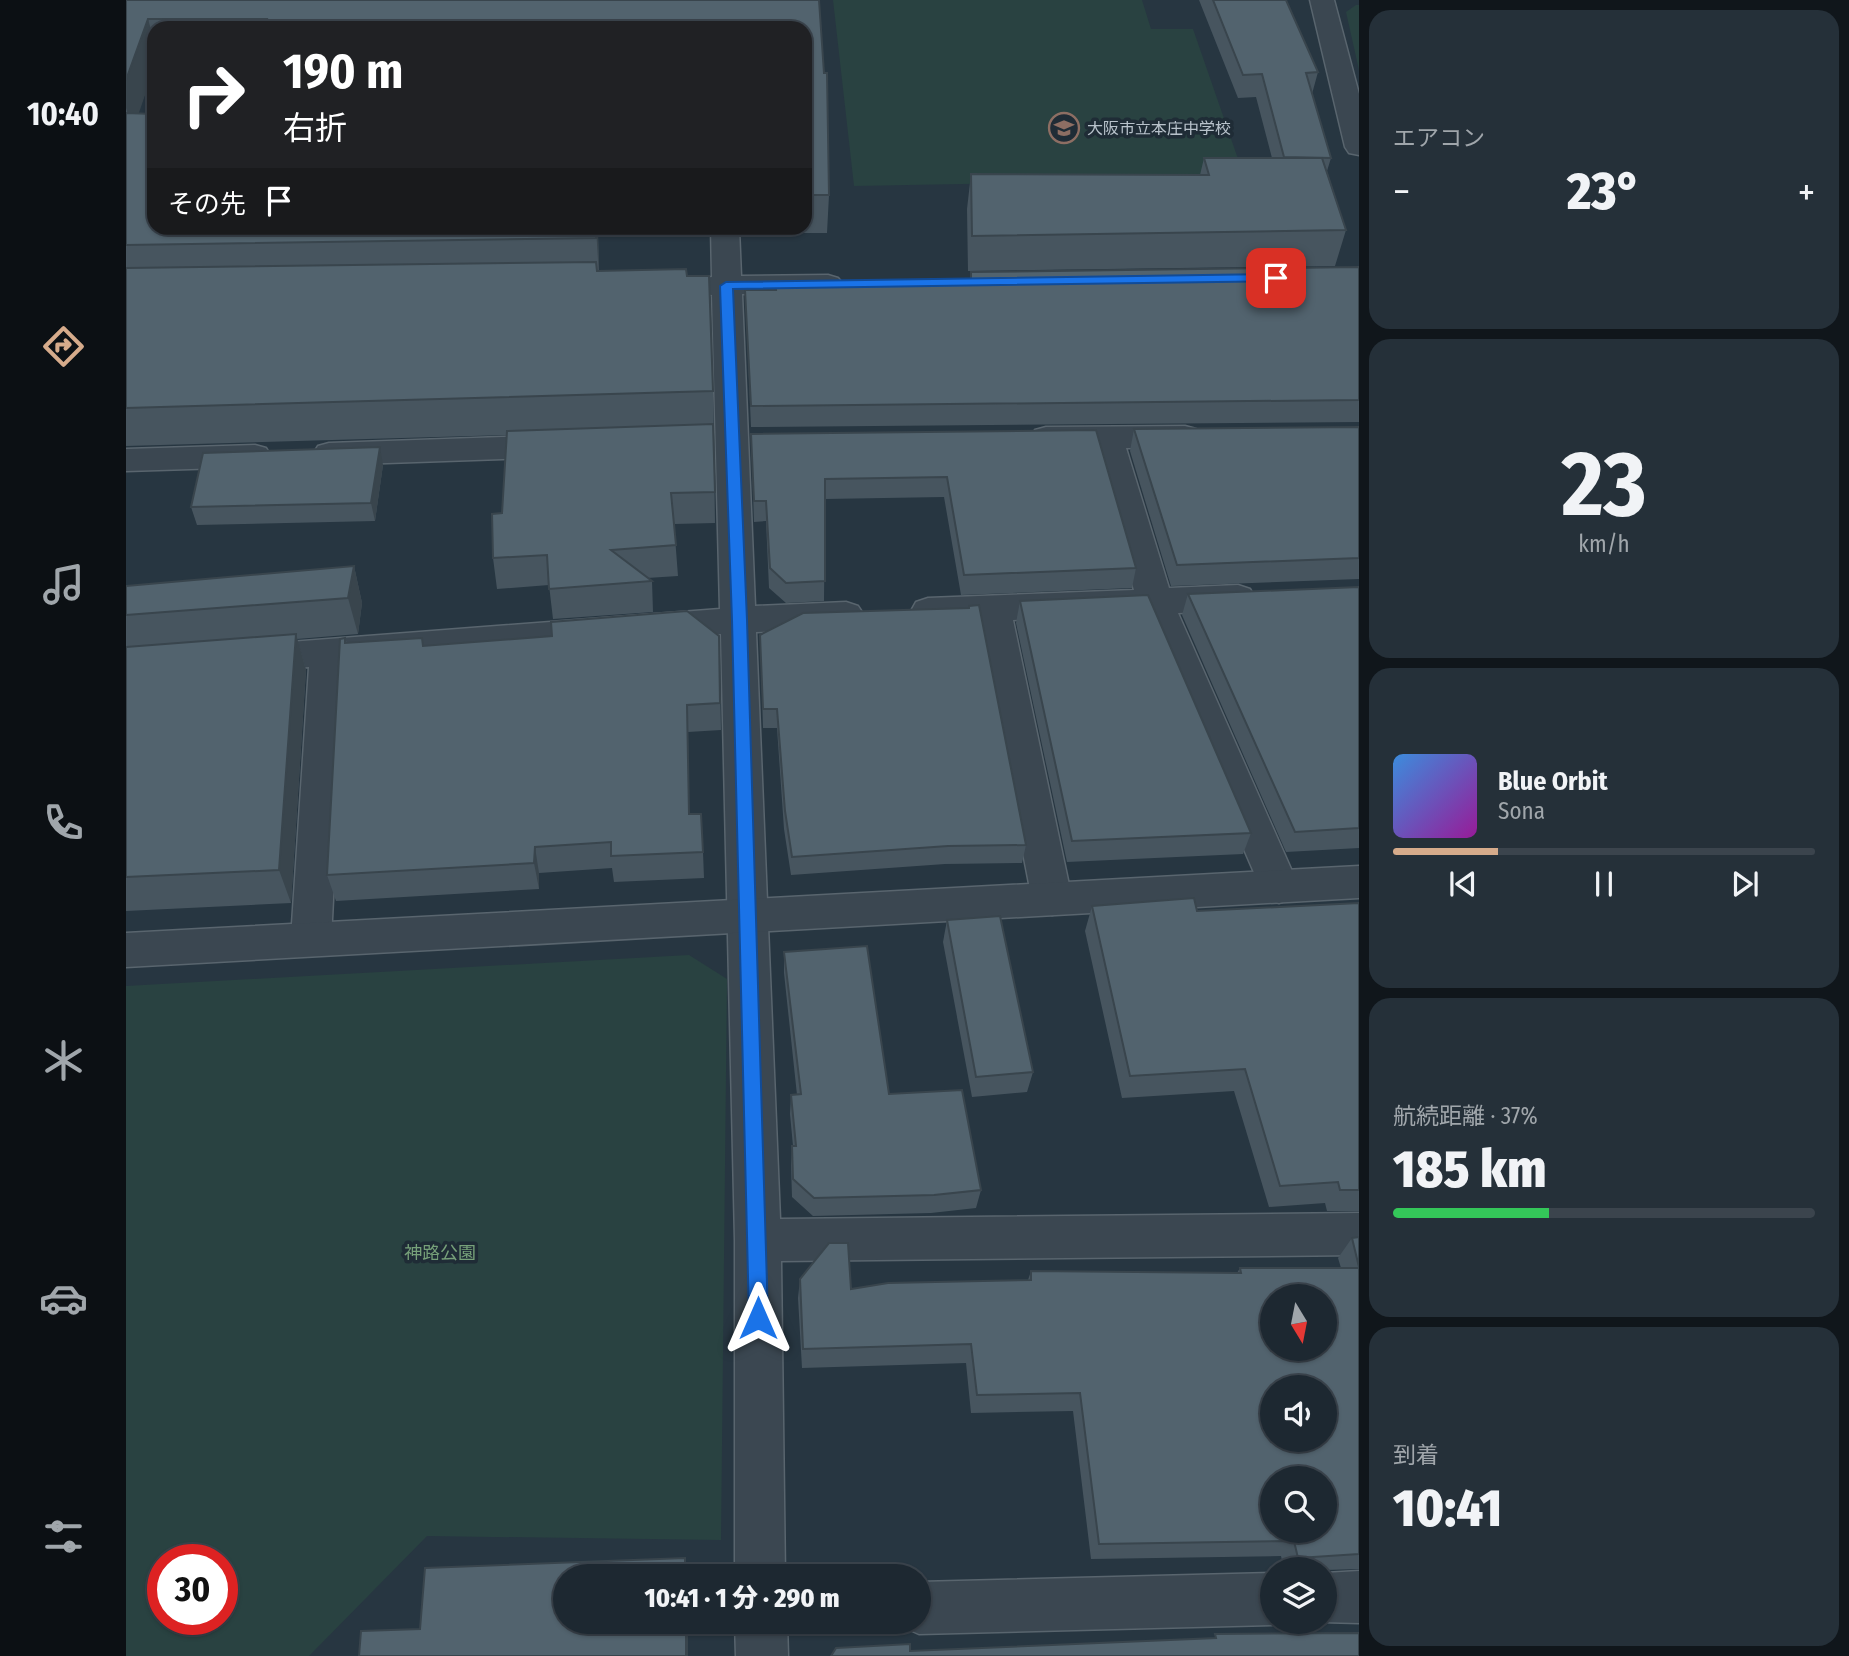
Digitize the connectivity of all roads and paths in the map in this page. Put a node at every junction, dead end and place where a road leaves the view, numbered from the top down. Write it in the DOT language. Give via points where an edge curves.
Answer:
graph roads {
  1 [pos="1322,0"];
  2 [pos="1359,147"];
  3 [pos="726,235"];
  4 [pos="850,284"];
  5 [pos="726,286"];
  6 [pos="671,287"];
  7 [pos="1219,436"];
  8 [pos="1107,437"];
  9 [pos="1010,438"];
  10 [pos="593,445"];
  11 [pos="126,460"];
  12 [pos="1264,597"];
  13 [pos="1155,601"];
  14 [pos="993,608"];
  15 [pos="739,620"];
  16 [pos="328,652"];
  17 [pos="220,660"];
  18 [pos="1359,882"];
  19 [pos="1279,887"];
  20 [pos="1052,899"];
  21 [pos="748,916"];
  22 [pos="310,939"];
  23 [pos="126,950"];
  24 [pos="1359,1234"];
  25 [pos="758,1240"];
  26 [pos="760,1564"];
  27 [pos="1359,1597"];
  28 [pos="1337,1598"];
  29 [pos="1260,1599"];
  30 [pos="931,1608"];
  31 [pos="761,1634"];
  32 [pos="762,1656"];
  1 -- 2 [label="street"];
  3 -- 5 [label="street"];
  4 -- 5 [label="street"];
  5 -- 6 [label="street"];
  5 -- 15 [label="street"];
  7 -- 8 [label="street"];
  8 -- 9 [label="street"];
  8 -- 13 [label="street"];
  10 -- 11 [label="street"];
  12 -- 13 [label="street"];
  13 -- 14 [label="street"];
  13 -- 19 [label="street"];
  14 -- 15 [label="street"];
  14 -- 20 [label="street"];
  15 -- 16 [label="street"];
  15 -- 21 [label="street"];
  16 -- 17 [label="street"];
  16 -- 22 [label="street"];
  18 -- 19 [label="street"];
  19 -- 20 [label="street"];
  20 -- 21 [label="street"];
  21 -- 22 [label="street"];
  21 -- 25 [label="street"];
  22 -- 23 [label="street"];
  24 -- 25 [label="street"];
  25 -- 26 [label="street"];
  27 -- 28 [label="street"];
  29 -- 30 [label="street"];
  31 -- 32 [label="street"];
}
